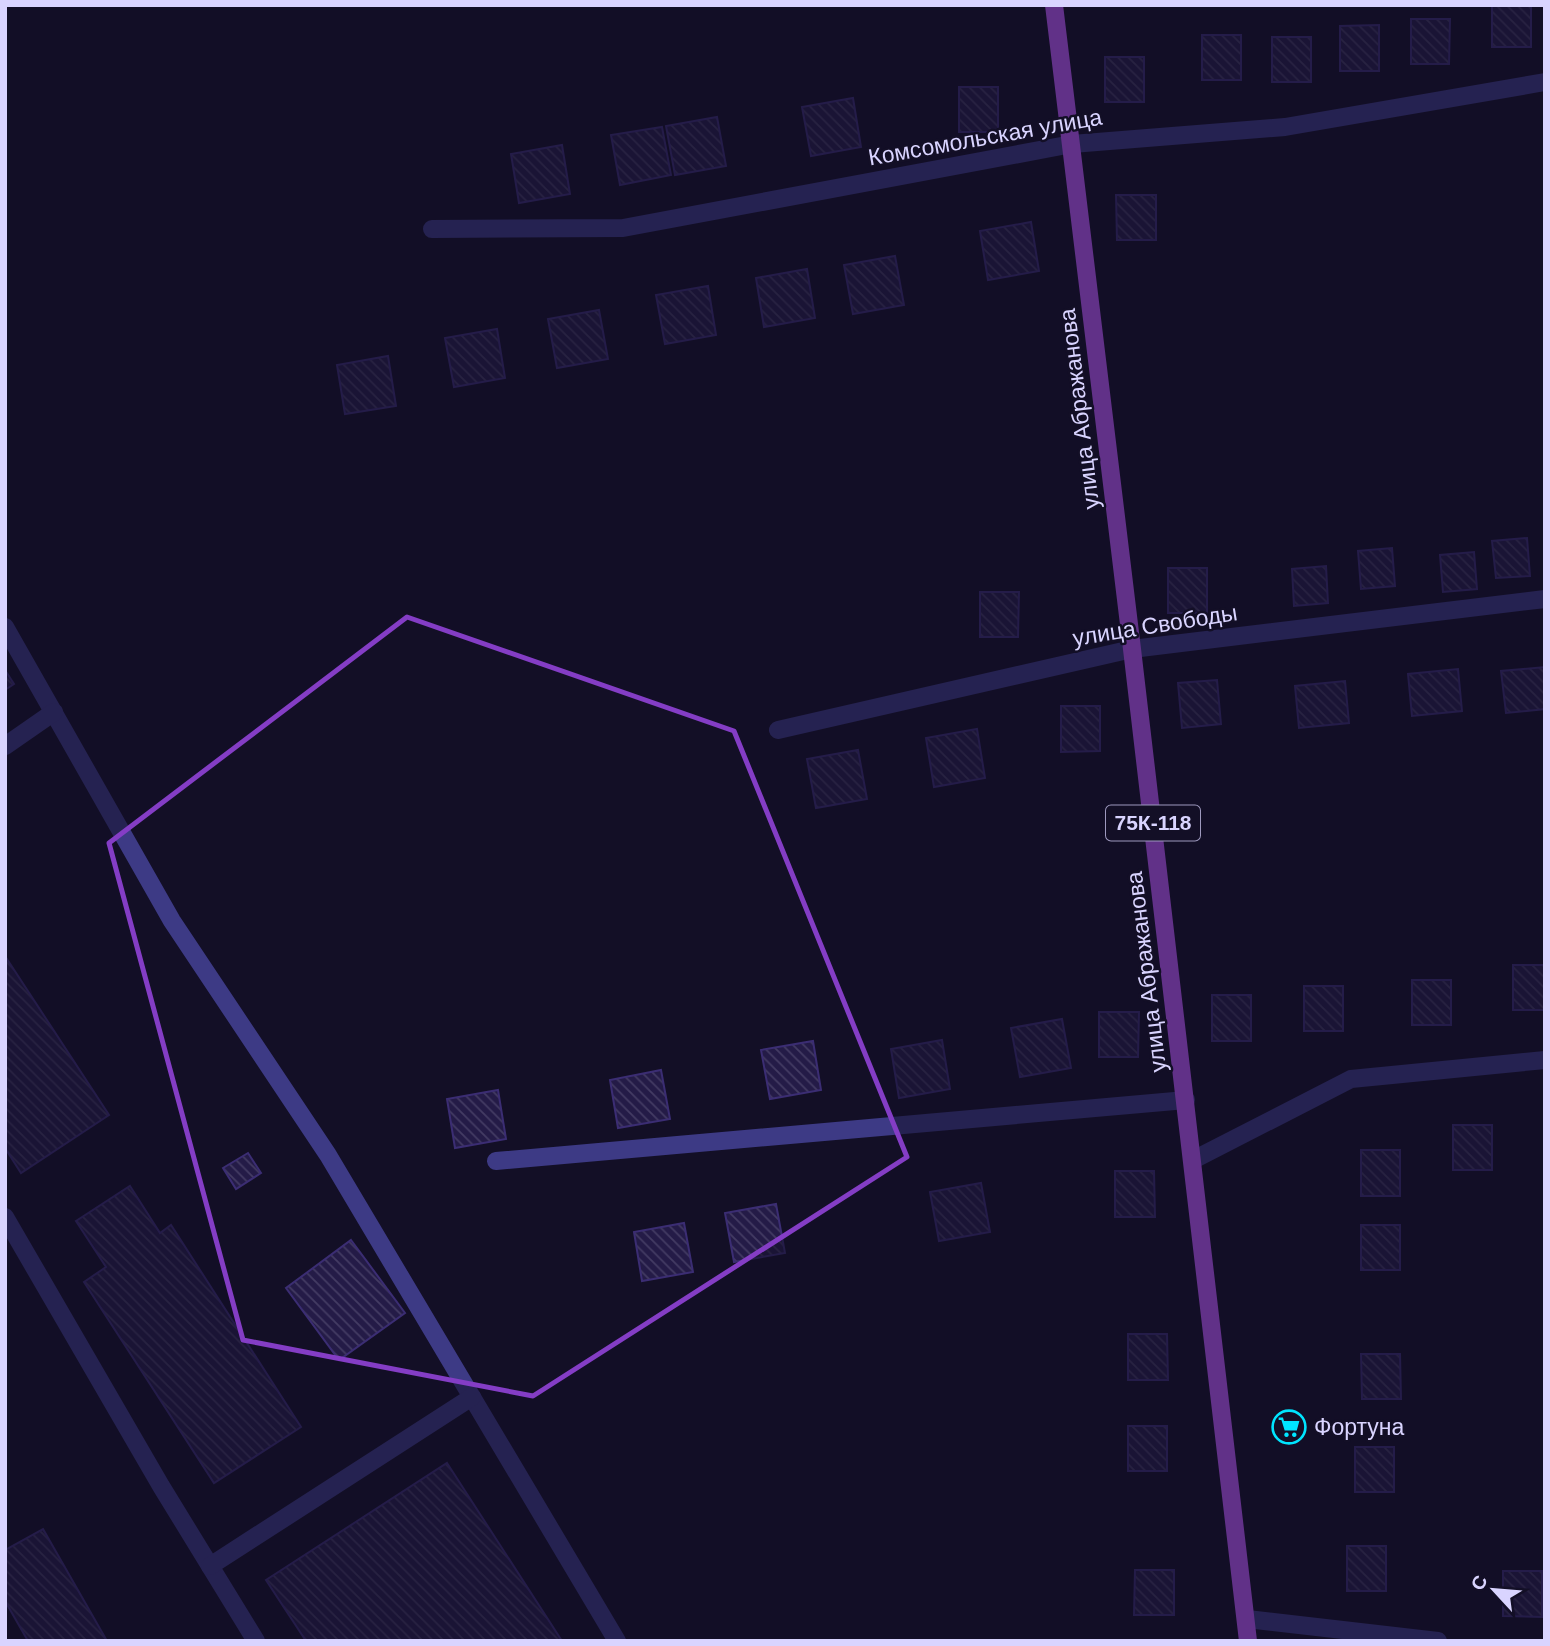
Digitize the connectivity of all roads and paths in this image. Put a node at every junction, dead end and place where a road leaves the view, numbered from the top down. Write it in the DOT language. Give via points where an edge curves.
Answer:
graph roads {
  1 [pos="1054,5"];
  2 [pos="1545,82"];
  3 [pos="1072,144"];
  4 [pos="432,229"];
  5 [pos="1545,599"];
  6 [pos="5,627"];
  7 [pos="1132,649"];
  8 [pos="54,712"];
  9 [pos="778,730"];
  10 [pos="5,746"];
  11 [pos="1545,1060"];
  12 [pos="1186,1100"];
  13 [pos="1193,1160"];
  14 [pos="496,1161"];
  15 [pos="5,1217"];
  16 [pos="472,1397"];
  17 [pos="210,1566"];
  18 [pos="1247,1619"];
  19 [pos="256,1641"];
  20 [pos="617,1641"];
  21 [pos="1248,1641"];
  22 [pos="1438,1641"];
  1 -- 3 [label="main road, улица Абражанова / 75К-118"];
  2 -- 3 [label="street, Комсомольская улица" via="1285,127"];
  3 -- 4 [label="street, Комсомольская улица" via="623,228"];
  3 -- 7 [label="main road, улица Абражанова / 75К-118"];
  5 -- 7 [label="street, улица Свободы"];
  6 -- 8 [label="street"];
  7 -- 9 [label="street, улица Свободы"];
  7 -- 12 [label="main road, улица Абражанова / 75К-118"];
  8 -- 10 [label="street"];
  8 -- 16 [label="street" via="173,921 328,1155"];
  11 -- 13 [label="street" via="1351,1079"];
  12 -- 13 [label="main road, улица Абражанова / 75К-118"];
  12 -- 14 [label="street"];
  13 -- 18 [label="main road, улица Абражанова / 75К-118"];
  15 -- 17 [label="street"];
  16 -- 17 [label="street"];
  16 -- 20 [label="street"];
  17 -- 19 [label="street"];
  18 -- 21 [label="main road, улица Абражанова / 75К-118"];
  18 -- 22 [label="street"];
}
